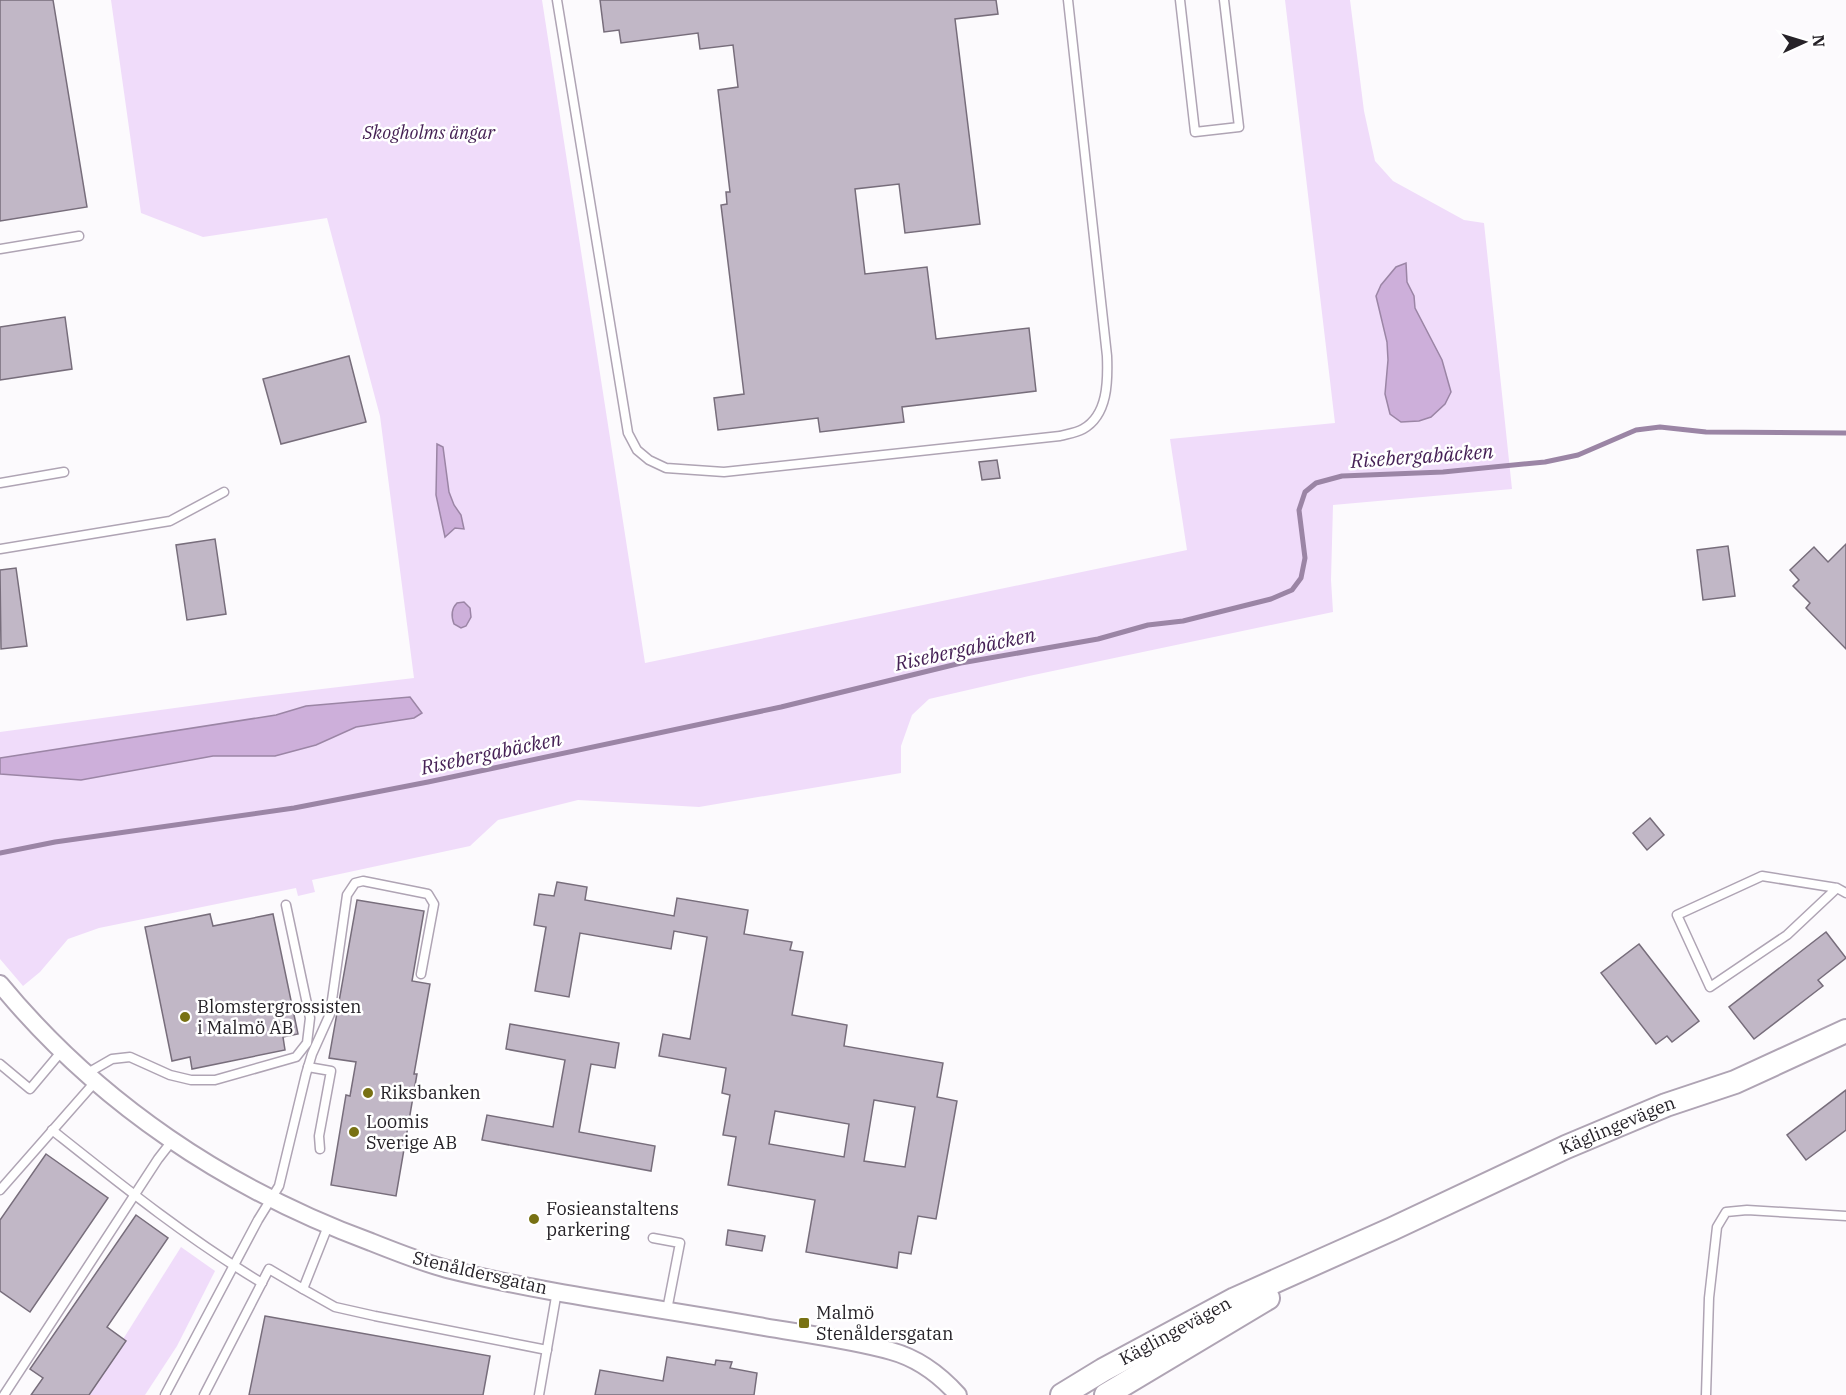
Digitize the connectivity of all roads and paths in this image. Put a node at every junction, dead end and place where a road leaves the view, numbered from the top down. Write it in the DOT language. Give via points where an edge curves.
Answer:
graph roads {
  1 [pos="557,0"];
  2 [pos="1068,0"];
  3 [pos="1180,0"];
  4 [pos="1224,0"];
  5 [pos="79,236"];
  6 [pos="0,249"];
  7 [pos="64,472"];
  8 [pos="0,483"];
  9 [pos="224,492"];
  10 [pos="0,549"];
  11 [pos="1837,888"];
  12 [pos="1846,893"];
  13 [pos="286,905"];
  14 [pos="422,974"];
  15 [pos="0,984"];
  16 [pos="1846,1031"];
  17 [pos="61,1052"];
  18 [pos="0,1064"];
  19 [pos="308,1067"];
  20 [pos="90,1078"];
  21 [pos="52,1130"];
  22 [pos="172,1141"];
  23 [pos="320,1149"];
  24 [pos="0,1190"];
  25 [pos="134,1196"];
  26 [pos="271,1200"];
  27 [pos="1846,1216"];
  28 [pos="328,1226"];
  29 [pos="1392,1228"];
  30 [pos="653,1238"];
  31 [pos="233,1266"];
  32 [pos="262,1283"];
  33 [pos="303,1288"];
  34 [pos="558,1291"];
  35 [pos="668,1310"];
  36 [pos="547,1350"];
  37 [pos="4,1395"];
  38 [pos="165,1395"];
  39 [pos="204,1395"];
  40 [pos="539,1395"];
  41 [pos="958,1395"];
  42 [pos="1062,1395"];
  43 [pos="1106,1395"];
  44 [pos="1706,1395"];
  1 -- 2 [label="lane" via="628,434 637,450 666,468 724,472 1060,436 1094,421 1108,384 1107,356"];
  3 -- 4 [label="lane" via="1195,132 1239,127"];
  5 -- 6 [label="lane"];
  7 -- 8 [label="lane"];
  9 -- 10 [label="lane" via="170,521"];
  11 -- 11 [label="lane" via="1762,876 1677,915 1710,987 1787,935"];
  11 -- 12 [label="lane"];
  13 -- 20 [label="lane" via="310,1018 307,1043 296,1057 215,1080 191,1080 130,1057 112,1059"];
  14 -- 19 [label="lane" via="434,904 431,897 356,882 347,895 330,1014"];
  15 -- 17 [label="street, Stenåldersgatan"];
  16 -- 29 [label="main road, Käglingevägen" via="1735,1082 1666,1105 1566,1147"];
  17 -- 18 [label="lane" via="30,1089"];
  17 -- 20 [label="street, Stenåldersgatan"];
  19 -- 23 [label="lane" via="332,1071"];
  19 -- 26 [label="lane" via="284,1170"];
  20 -- 21 [label="lane"];
  20 -- 22 [label="street, Stenåldersgatan"];
  21 -- 24 [label="lane"];
  21 -- 25 [label="lane"];
  22 -- 25 [label="lane"];
  22 -- 26 [label="street, Stenåldersgatan"];
  25 -- 31 [label="lane"];
  25 -- 37 [label="lane"];
  26 -- 28 [label="street, Stenåldersgatan"];
  26 -- 31 [label="lane"];
  27 -- 44 [label="lane" via="1726,1212 1717,1227 1709,1298"];
  28 -- 33 [label="lane"];
  28 -- 34 [label="street, Stenåldersgatan" via="444,1268"];
  29 -- 42 [label="main road, Käglingevägen" via="1235,1299"];
  29 -- 43 [label="main road, Käglingevägen"];
  30 -- 35 [label="lane" via="680,1243"];
  31 -- 32 [label="lane"];
  31 -- 38 [label="lane"];
  32 -- 33 [label="lane" via="269,1269"];
  32 -- 39 [label="lane"];
  33 -- 36 [label="lane" via="345,1309"];
  34 -- 35 [label="street, Stenåldersgatan"];
  34 -- 36 [label="lane"];
  35 -- 41 [label="street, Stenåldersgatan" via="893,1351 924,1366"];
  36 -- 40 [label="lane"];
}
